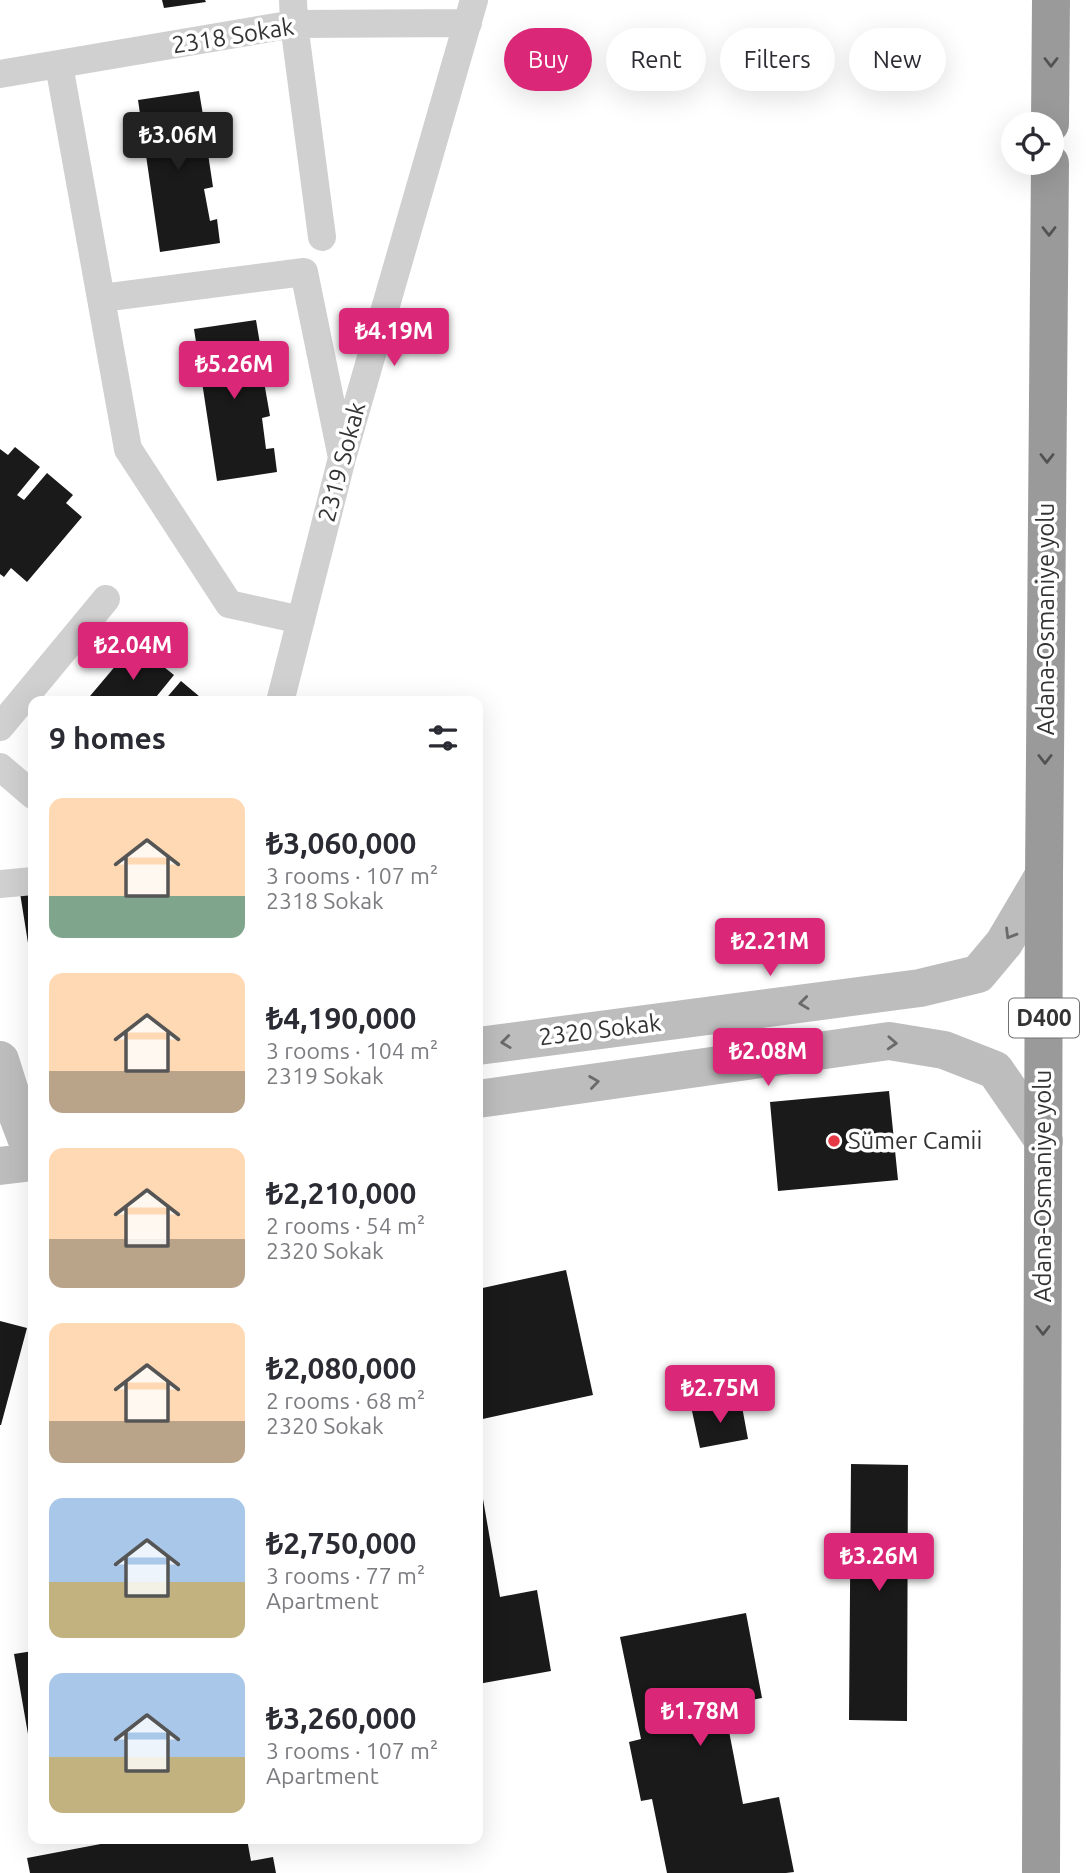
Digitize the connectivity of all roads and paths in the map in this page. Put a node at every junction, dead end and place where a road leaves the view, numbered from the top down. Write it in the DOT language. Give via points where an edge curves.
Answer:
graph roads {
  1 [pos="1051,0"];
  2 [pos="471,11"];
  3 [pos="293,12"];
  4 [pos="59,65"];
  5 [pos="0,74"];
  6 [pos="1050,112"];
  7 [pos="1050,175"];
  8 [pos="322,237"];
  9 [pos="102,298"];
  10 [pos="342,458"];
  11 [pos="106,599"];
  12 [pos="301,620"];
  13 [pos="282,696"];
  14 [pos="0,727"];
  15 [pos="0,767"];
  16 [pos="28,791"];
  17 [pos="1044,875"];
  18 [pos="28,881"];
  19 [pos="0,884"];
  20 [pos="483,1045"];
  21 [pos="0,1060"];
  22 [pos="483,1098"];
  23 [pos="17,1114"];
  24 [pos="1044,1141"];
  25 [pos="28,1143"];
  26 [pos="28,1162"];
  27 [pos="0,1166"];
  28 [pos="1041,1873"];
  1 -- 6 [label="highway, one-way"];
  2 -- 3 [label="street, 2318 Sokak"];
  2 -- 10 [label="street, 2319 Sokak"];
  3 -- 4 [label="street, 2318 Sokak"];
  3 -- 8 [label="street"];
  4 -- 5 [label="street, 2318 Sokak"];
  4 -- 9 [label="street"];
  7 -- 17 [label="highway, Adana-Osmaniye yolu / D400, one-way"];
  9 -- 10 [label="street" via="304,272"];
  9 -- 12 [label="street" via="128,449 229,604"];
  10 -- 12 [label="street, 2319 Sokak"];
  11 -- 14 [label="street"];
  12 -- 13 [label="street, 2319 Sokak"];
  15 -- 16 [label="street"];
  17 -- 20 [label="street, 2320 Sokak, one-way" via="1004,943 978,974 920,988"];
  17 -- 24 [label="highway, Adana-Osmaniye yolu / D400"];
  18 -- 19 [label="street"];
  21 -- 23 [label="street"];
  22 -- 24 [label="street, 2320 Sokak, one-way" via="889,1041 944,1050 995,1070"];
  23 -- 25 [label="street"];
  24 -- 28 [label="highway, Adana-Osmaniye yolu / D400, one-way"];
  26 -- 27 [label="street"];
}
